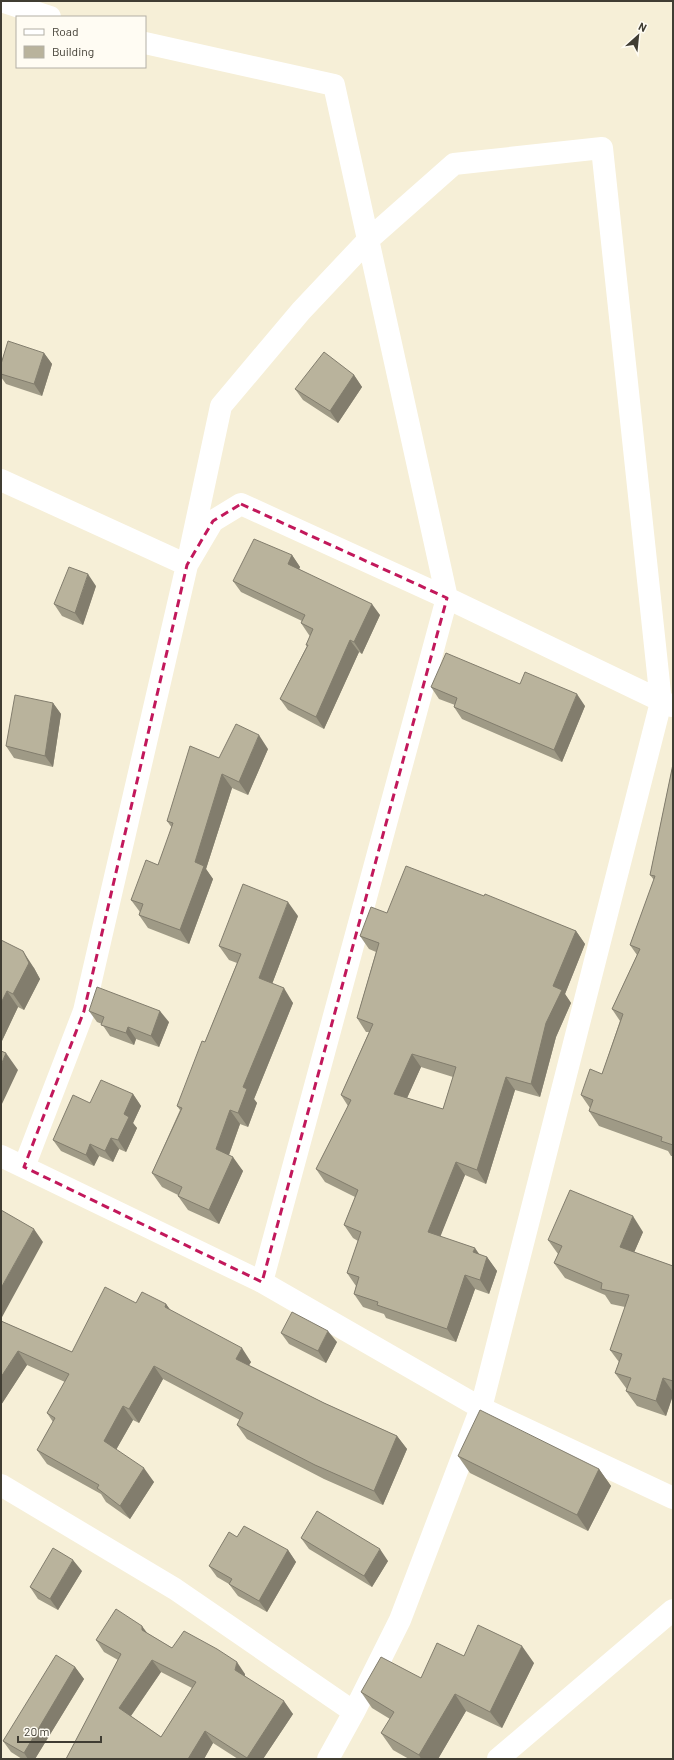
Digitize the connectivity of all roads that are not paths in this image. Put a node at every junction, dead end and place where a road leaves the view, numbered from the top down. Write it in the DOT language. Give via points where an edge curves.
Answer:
graph roads {
  1 [pos="1,1"];
  2 [pos="47,16"];
  3 [pos="146,43"];
  4 [pos="368,240"];
  5 [pos="1,480"];
  6 [pos="187,565"];
  7 [pos="447,598"];
  8 [pos="667,704"];
  9 [pos="1,1156"];
  10 [pos="24,1167"];
  11 [pos="262,1282"];
  12 [pos="481,1408"];
  13 [pos="1,1485"];
  14 [pos="673,1498"];
  15 [pos="673,1610"];
  16 [pos="354,1712"];
  17 [pos="328,1759"];
  18 [pos="498,1759"];
  1 -- 2 [label="street"];
  3 -- 4 [label="street" via="334,86"];
  4 -- 6 [label="street" via="301,311 221,406"];
  4 -- 7 [label="street"];
  4 -- 8 [label="street" via="454,164 602,148"];
  5 -- 6 [label="street"];
  6 -- 7 [label="street" via="213,520 241,504"];
  6 -- 10 [label="street" via="84,1011"];
  7 -- 8 [label="street"];
  7 -- 11 [label="street"];
  8 -- 12 [label="street"];
  9 -- 10 [label="street"];
  10 -- 11 [label="street"];
  11 -- 12 [label="street"];
  12 -- 14 [label="street"];
  12 -- 16 [label="street" via="400,1620"];
  13 -- 16 [label="street" via="175,1589"];
  15 -- 18 [label="street"];
  16 -- 17 [label="street"];
}
